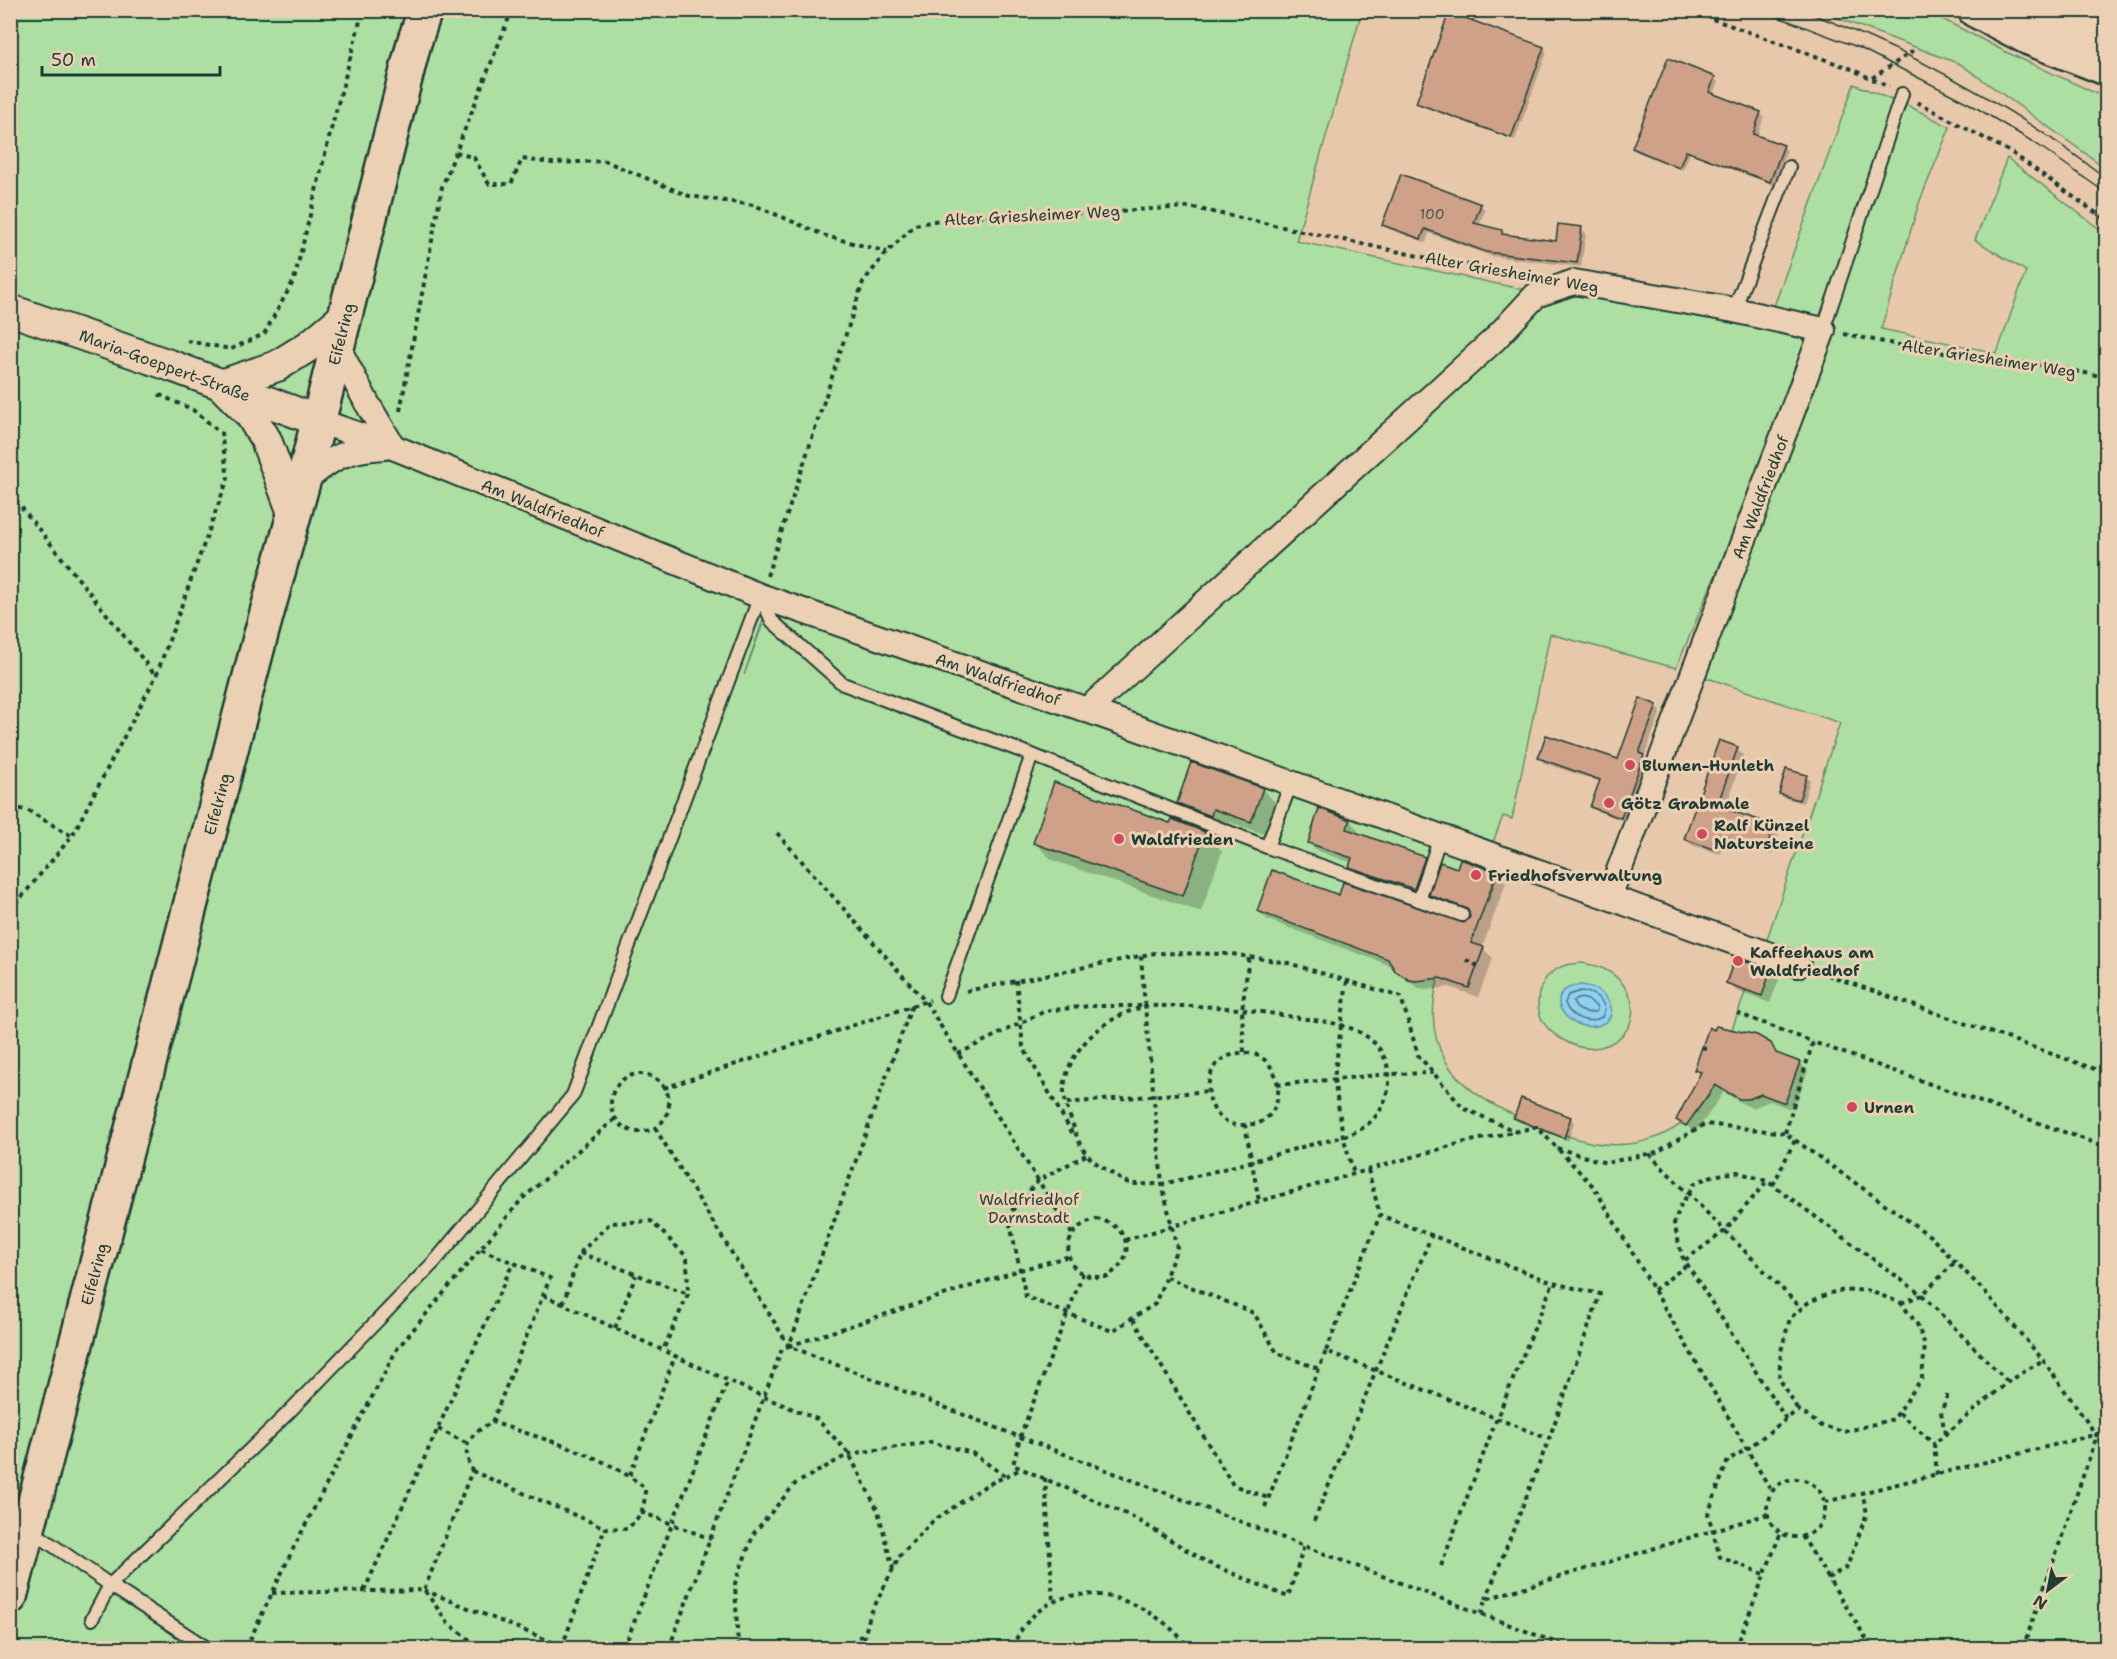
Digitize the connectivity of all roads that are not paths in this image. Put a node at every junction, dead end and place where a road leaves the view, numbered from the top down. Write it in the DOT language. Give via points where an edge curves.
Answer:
graph roads {
  1 [pos="425,10"];
  2 [pos="1975,10"];
  3 [pos="2040,10"];
  4 [pos="2106,37"];
  5 [pos="2106,68"];
  6 [pos="1902,94"];
  7 [pos="1789,167"];
  8 [pos="10,310"];
  9 [pos="1734,310"];
  10 [pos="345,316"];
  11 [pos="1823,330"];
  12 [pos="338,348"];
  13 [pos="220,385"];
  14 [pos="319,421"];
  15 [pos="393,447"];
  16 [pos="303,482"];
  17 [pos="294,516"];
  18 [pos="760,596"];
  19 [pos="1087,710"];
  20 [pos="1032,754"];
  21 [pos="1291,783"];
  22 [pos="1440,837"];
  23 [pos="1267,847"];
  24 [pos="1609,897"];
  25 [pos="1419,900"];
  26 [pos="1462,915"];
  27 [pos="1798,965"];
  28 [pos="946,996"];
  29 [pos="28,1528"];
  30 [pos="110,1585"];
  31 [pos="10,1597"];
  32 [pos="92,1619"];
  33 [pos="207,1648"];
  1 -- 10 [label="main road, Eifelring"];
  2 -- 5 [label="main road" via="2029,38"];
  3 -- 4 [label="main road"];
  6 -- 11 [label="lane, Am Waldfriedhof"];
  7 -- 9 [label="lane"];
  8 -- 13 [label="street, Maria-Goeppert-Straße"];
  9 -- 11 [label="street, Alter Griesheimer Weg"];
  9 -- 19 [label="street, Alter Griesheimer Weg" via="1574,282 1536,295 1495,339"];
  10 -- 12 [label="main road, Eifelring"];
  10 -- 13 [label="street" via="277,366"];
  11 -- 24 [label="street, Am Waldfriedhof"];
  12 -- 14 [label="main road, Eifelring"];
  12 -- 15 [label="street"];
  13 -- 14 [label="street, Maria-Goeppert-Straße"];
  13 -- 17 [label="street" via="250,414 266,440"];
  14 -- 15 [label="street, Am Waldfriedhof"];
  14 -- 16 [label="main road, Eifelring"];
  15 -- 16 [label="street, Am Waldfriedhof" via="355,449 325,464"];
  15 -- 18 [label="street, Am Waldfriedhof"];
  16 -- 17 [label="main road, Eifelring"];
  17 -- 29 [label="main road, Eifelring"];
  18 -- 19 [label="street, Am Waldfriedhof"];
  18 -- 20 [label="lane" via="772,621 843,684"];
  18 -- 30 [label="lane" via="573,1095 436,1260 286,1414"];
  19 -- 21 [label="street, Am Waldfriedhof"];
  20 -- 23 [label="lane"];
  20 -- 28 [label="lane"];
  21 -- 22 [label="street, Am Waldfriedhof"];
  21 -- 23 [label="lane"];
  22 -- 24 [label="street, Am Waldfriedhof"];
  22 -- 25 [label="lane"];
  23 -- 25 [label="lane"];
  24 -- 27 [label="street, Am Waldfriedhof"];
  25 -- 26 [label="lane"];
  29 -- 30 [label="lane"];
  29 -- 31 [label="main road, Eifelring"];
  30 -- 32 [label="lane"];
  30 -- 33 [label="lane"];
}
